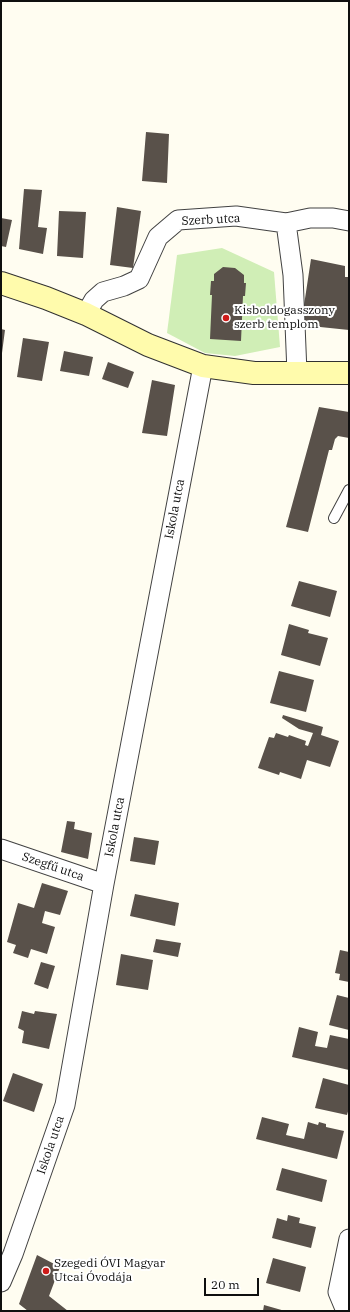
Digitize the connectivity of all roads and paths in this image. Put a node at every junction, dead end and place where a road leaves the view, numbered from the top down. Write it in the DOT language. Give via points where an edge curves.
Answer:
graph roads {
  1 [pos="349,221"];
  2 [pos="286,223"];
  3 [pos="1,283"];
  4 [pos="245,311"];
  5 [pos="278,313"];
  6 [pos="86,314"];
  7 [pos="203,366"];
  8 [pos="297,373"];
  9 [pos="349,373"];
  10 [pos="349,490"];
  11 [pos="334,518"];
  12 [pos="1,849"];
  13 [pos="104,884"];
  14 [pos="349,1239"];
  15 [pos="1,1282"];
  16 [pos="346,1311"];
  1 -- 2 [label="street, Szerb utca" via="310,218"];
  2 -- 6 [label="street, Szerb utca" via="236,216 178,220 158,237 139,279 103,292 94,300"];
  2 -- 8 [label="street" via="293,275"];
  3 -- 6 [label="main road"];
  4 -- 5 [label="path"];
  6 -- 7 [label="main road" via="148,345"];
  7 -- 8 [label="main road" via="254,373"];
  7 -- 13 [label="street, Iskola utca"];
  8 -- 9 [label="main road"];
  10 -- 11 [label="lane"];
  12 -- 13 [label="street, Szegfű utca"];
  13 -- 15 [label="street, Iskola utca" via="65,1105"];
  14 -- 16 [label="street" via="338,1292"];
}
